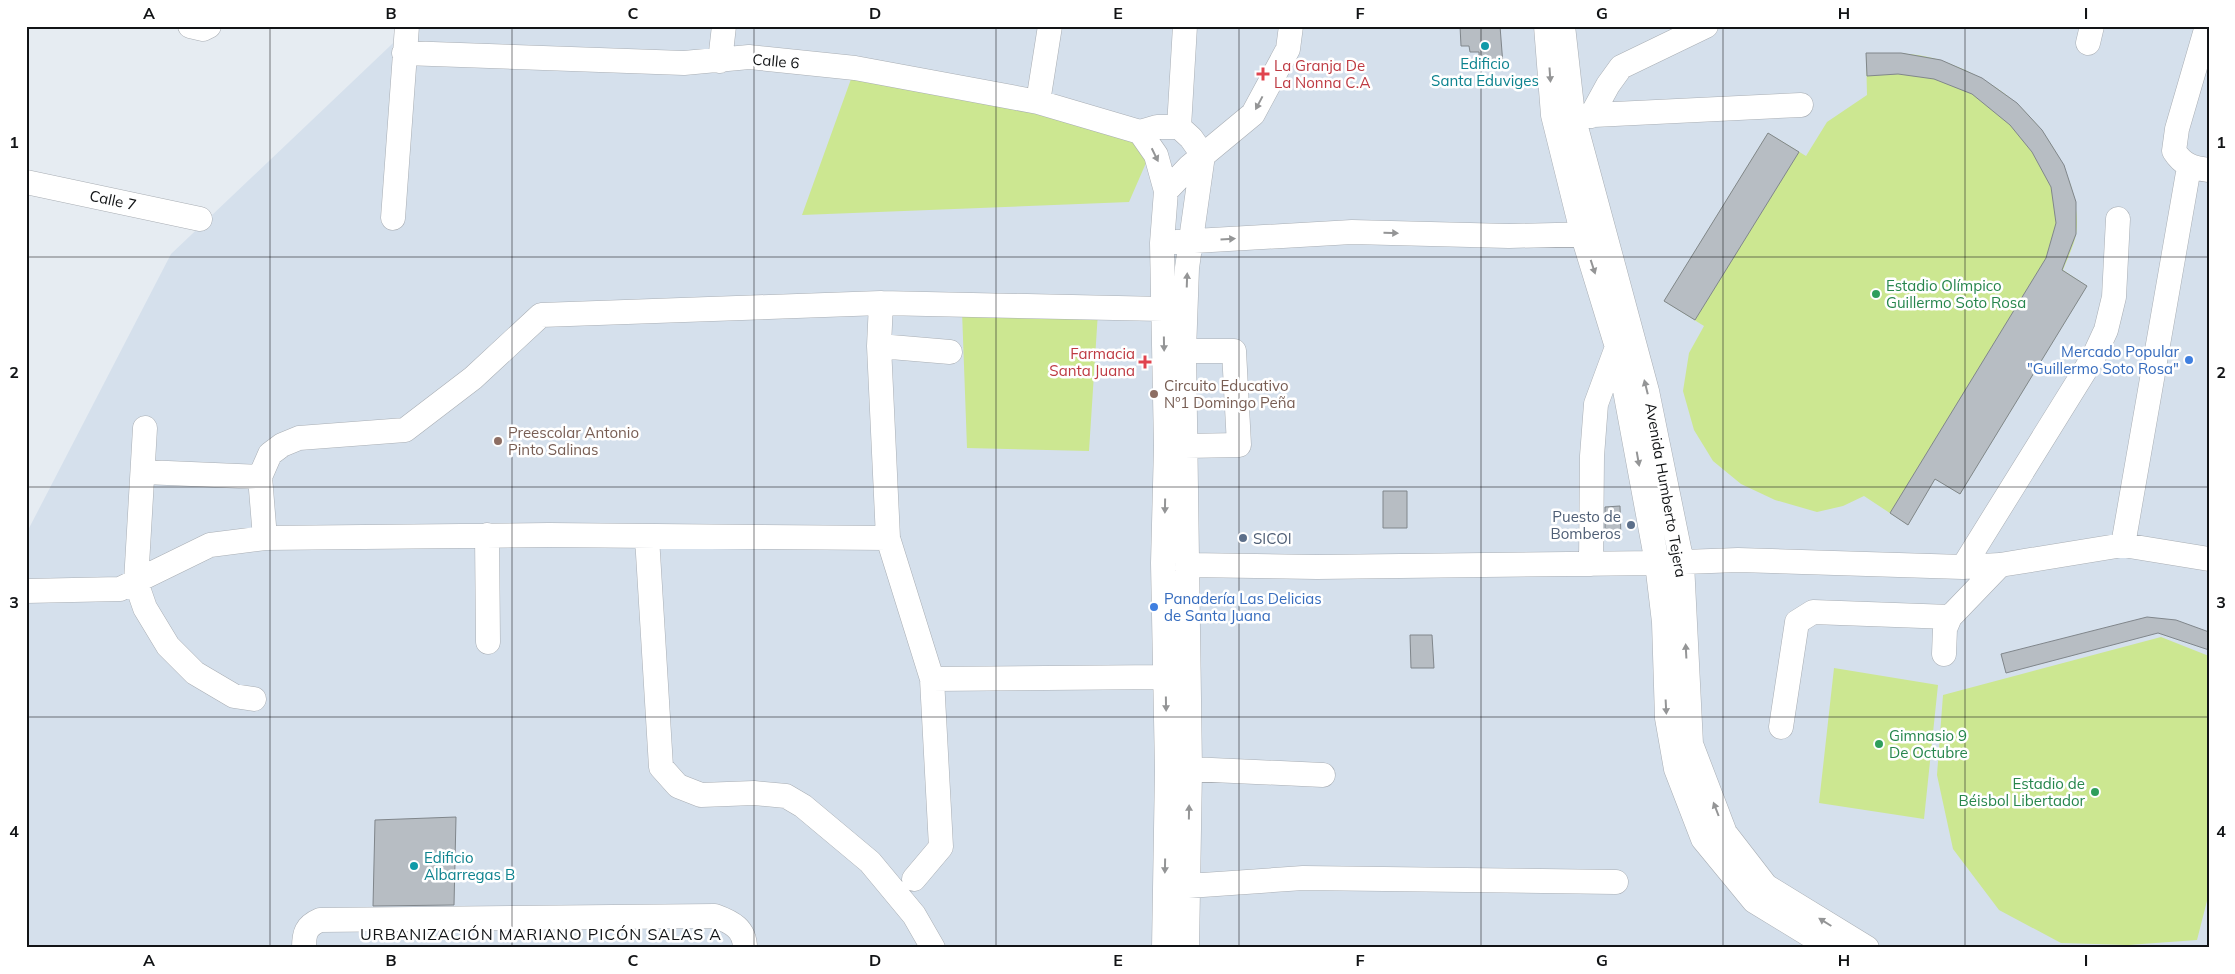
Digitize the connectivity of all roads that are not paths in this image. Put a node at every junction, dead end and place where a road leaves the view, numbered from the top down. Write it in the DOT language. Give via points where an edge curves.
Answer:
graph roads {
  1 [pos="190,26"];
  2 [pos="209,26"];
  3 [pos="407,26"];
  4 [pos="724,26"];
  5 [pos="1050,26"];
  6 [pos="1185,26"];
  7 [pos="1291,26"];
  8 [pos="1546,26"];
  9 [pos="1564,26"];
  10 [pos="1706,26"];
  11 [pos="2207,26"];
  12 [pos="404,53"];
  13 [pos="720,60"];
  14 [pos="1038,102"];
  15 [pos="1801,105"];
  16 [pos="1582,116"];
  17 [pos="1179,127"];
  18 [pos="1140,132"];
  19 [pos="1203,155"];
  20 [pos="2199,168"];
  21 [pos="26,182"];
  22 [pos="1166,191"];
  23 [pos="393,218"];
  24 [pos="2118,218"];
  25 [pos="200,219"];
  26 [pos="1594,235"];
  27 [pos="1190,241"];
  28 [pos="1162,243"];
  29 [pos="881,303"];
  30 [pos="1163,309"];
  31 [pos="879,346"];
  32 [pos="1617,347"];
  33 [pos="1184,351"];
  34 [pos="950,352"];
  35 [pos="145,428"];
  36 [pos="1185,446"];
  37 [pos="144,472"];
  38 [pos="260,477"];
  39 [pos="487,535"];
  40 [pos="647,537"];
  41 [pos="266,538"];
  42 [pos="888,538"];
  43 [pos="2124,545"];
  44 [pos="2209,559"];
  45 [pos="1657,563"];
  46 [pos="1682,563"];
  47 [pos="1591,564"];
  48 [pos="1188,565"];
  49 [pos="2000,565"];
  50 [pos="1963,566"];
  51 [pos="136,582"];
  52 [pos="26,591"];
  53 [pos="1950,617"];
  54 [pos="488,642"];
  55 [pos="1944,654"];
  56 [pos="1165,678"];
  57 [pos="932,679"];
  58 [pos="254,699"];
  59 [pos="1781,727"];
  60 [pos="1190,769"];
  61 [pos="1323,775"];
  62 [pos="914,879"];
  63 [pos="1616,882"];
  64 [pos="1188,886"];
  65 [pos="304,948"];
  66 [pos="745,948"];
  67 [pos="933,948"];
  68 [pos="1164,948"];
  69 [pos="1187,948"];
  70 [pos="1831,948"];
  71 [pos="1867,948"];
  1 -- 2 [label="street" via="202,29"];
  3 -- 12 [label="street"];
  4 -- 13 [label="street"];
  5 -- 14 [label="street"];
  6 -- 17 [label="street"];
  7 -- 19 [label="street, one-way" via="1288,49 1253,114"];
  8 -- 26 [label="street, Avenida Humberto Tejera, one-way" via="1553,115"];
  9 -- 16 [label="street, Avenida Humberto Tejera"];
  10 -- 16 [label="street" via="1621,67"];
  11 -- 20 [label="street" via="2177,129 2174,151 2181,162"];
  12 -- 13 [label="street, Calle 6" via="684,63"];
  12 -- 23 [label="street"];
  13 -- 14 [label="street, Calle 6" via="749,57 855,68"];
  14 -- 18 [label="street, Calle 6"];
  15 -- 16 [label="street"];
  16 -- 26 [label="street, Avenida Humberto Tejera"];
  17 -- 18 [label="street" via="1157,127"];
  17 -- 19 [label="street"];
  18 -- 22 [label="street, one-way" via="1156,155"];
  19 -- 22 [label="street"];
  19 -- 27 [label="street"];
  20 -- 43 [label="street"];
  21 -- 25 [label="street, Calle 7"];
  22 -- 28 [label="street"];
  24 -- 50 [label="street" via="2114,297 2106,330"];
  27 -- 26 [label="street, one-way" via="1352,232"];
  26 -- 32 [label="street, Avenida Humberto Tejera, one-way"];
  46 -- 26 [label="street, Avenida Humberto Tejera, one-way" via="1647,391"];
  27 -- 28 [label="street"];
  33 -- 27 [label="street, one-way"];
  28 -- 30 [label="street"];
  29 -- 30 [label="street"];
  29 -- 31 [label="street"];
  29 -- 38 [label="street" via="540,315 473,378 405,430 299,438 270,454"];
  30 -- 56 [label="street, one-way"];
  31 -- 34 [label="street"];
  31 -- 42 [label="street"];
  32 -- 45 [label="street, Avenida Humberto Tejera, one-way"];
  32 -- 47 [label="street" via="1596,404"];
  33 -- 36 [label="street"];
  33 -- 36 [label="street" via="1234,351 1239,445"];
  35 -- 37 [label="street"];
  36 -- 48 [label="street"];
  37 -- 38 [label="street"];
  37 -- 51 [label="street"];
  38 -- 41 [label="street"];
  39 -- 40 [label="street"];
  39 -- 41 [label="street"];
  39 -- 54 [label="street"];
  40 -- 42 [label="street"];
  40 -- 67 [label="street" via="661,767 678,786 702,795 786,796 803,806 870,862 914,915"];
  41 -- 51 [label="street" via="210,545"];
  42 -- 57 [label="street"];
  43 -- 44 [label="street"];
  43 -- 49 [label="street"];
  45 -- 46 [label="street"];
  45 -- 47 [label="street"];
  45 -- 70 [label="street, Avenida Humberto Tejera, one-way" via="1664,622 1667,718 1676,769 1703,838 1754,901"];
  46 -- 50 [label="street" via="1738,560"];
  71 -- 46 [label="street, Avenida Humberto Tejera, one-way" via="1766,886 1725,833 1691,744"];
  47 -- 48 [label="street"];
  48 -- 60 [label="street"];
  49 -- 50 [label="street"];
  49 -- 53 [label="street"];
  51 -- 52 [label="street" via="120,589"];
  51 -- 58 [label="street" via="145,608 168,646 195,673 234,696"];
  53 -- 55 [label="street"];
  53 -- 59 [label="street" via="1813,612 1804,615 1797,622"];
  56 -- 57 [label="street"];
  56 -- 68 [label="street, one-way"];
  57 -- 62 [label="street" via="941,847"];
  60 -- 61 [label="street"];
  64 -- 60 [label="street, one-way"];
  63 -- 64 [label="street" via="1303,878"];
  64 -- 69 [label="street"];
  65 -- 66 [label="street" via="304,934 310,924 320,920 715,916 733,923 745,937"];
}
